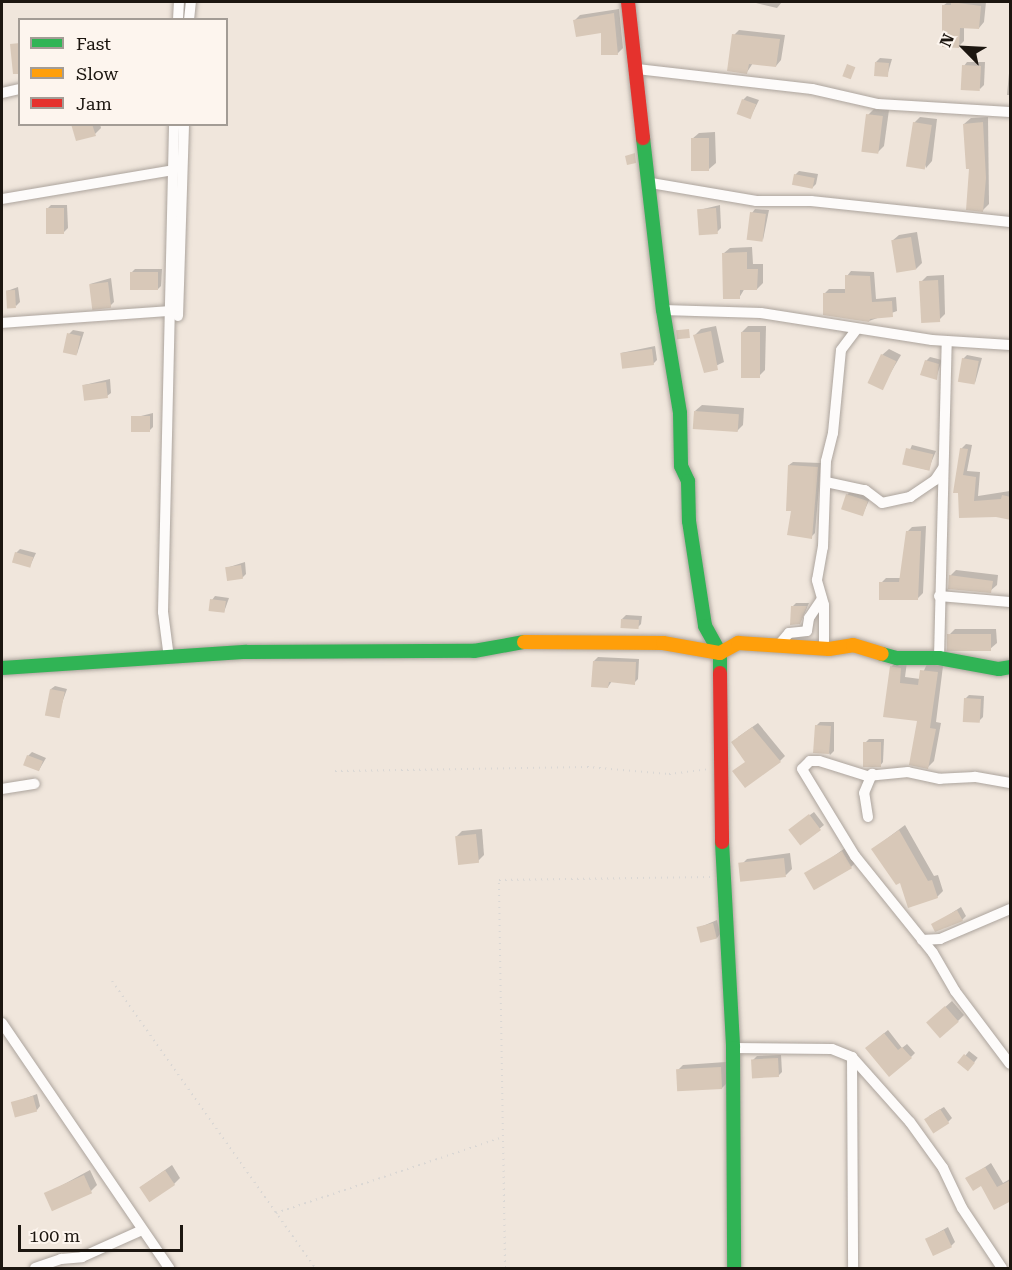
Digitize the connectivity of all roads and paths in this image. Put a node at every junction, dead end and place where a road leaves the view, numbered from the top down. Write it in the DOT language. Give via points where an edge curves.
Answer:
graph roads {
  1 [pos="179,2"];
  2 [pos="191,2"];
  3 [pos="628,2"];
  4 [pos="178,18"];
  5 [pos="189,18"];
  6 [pos="637,69"];
  7 [pos="18,89"];
  8 [pos="2,93"];
  9 [pos="1011,112"];
  10 [pos="174,126"];
  11 [pos="184,126"];
  12 [pos="173,170"];
  13 [pos="651,183"];
  14 [pos="2,199"];
  15 [pos="1011,222"];
  16 [pos="663,310"];
  17 [pos="174,313"];
  18 [pos="2,323"];
  19 [pos="857,329"];
  20 [pos="947,341"];
  21 [pos="1011,345"];
  22 [pos="944,468"];
  23 [pos="826,482"];
  24 [pos="939,596"];
  25 [pos="822,599"];
  26 [pos="1011,602"];
  27 [pos="778,646"];
  28 [pos="829,649"];
  29 [pos="720,653"];
  30 [pos="169,658"];
  31 [pos="939,658"];
  32 [pos="1011,667"];
  33 [pos="2,668"];
  34 [pos="718,767"];
  35 [pos="335,771"];
  36 [pos="872,774"];
  37 [pos="1011,783"];
  38 [pos="35,784"];
  39 [pos="2,789"];
  40 [pos="868,817"];
  41 [pos="723,877"];
  42 [pos="1011,909"];
  43 [pos="922,940"];
  44 [pos="112,981"];
  45 [pos="2,1023"];
  46 [pos="733,1048"];
  47 [pos="852,1057"];
  48 [pos="1011,1064"];
  49 [pos="503,1137"];
  50 [pos="276,1213"];
  51 [pos="142,1230"];
  52 [pos="35,1269"];
  53 [pos="169,1269"];
  54 [pos="315,1269"];
  55 [pos="505,1269"];
  56 [pos="734,1269"];
  57 [pos="853,1269"];
  58 [pos="1002,1269"];
  1 -- 4 [label="street"];
  2 -- 5 [label="street"];
  3 -- 6 [label="street"];
  6 -- 9 [label="street" via="812,89 878,104"];
  6 -- 13 [label="street"];
  7 -- 8 [label="street"];
  10 -- 12 [label="street"];
  11 -- 17 [label="street"];
  12 -- 14 [label="street"];
  12 -- 17 [label="street"];
  13 -- 15 [label="street" via="756,201 811,201"];
  13 -- 16 [label="street"];
  16 -- 19 [label="street" via="761,313"];
  16 -- 29 [label="street" via="680,413 681,466 688,481 689,521 705,626"];
  17 -- 18 [label="street"];
  17 -- 30 [label="street" via="164,612"];
  19 -- 20 [label="street" via="870,327"];
  19 -- 23 [label="street" via="841,350"];
  20 -- 21 [label="street" via="969,339"];
  20 -- 22 [label="street"];
  22 -- 23 [label="street" via="935,480 910,496 882,503 865,490"];
  22 -- 24 [label="street"];
  23 -- 25 [label="street" via="817,580"];
  24 -- 26 [label="street"];
  24 -- 31 [label="street"];
  25 -- 27 [label="street" via="809,618 807,631 789,633"];
  25 -- 28 [label="street" via="824,645"];
  27 -- 28 [label="street"];
  27 -- 29 [label="street" via="738,643"];
  28 -- 31 [label="street" via="853,645 897,658"];
  29 -- 30 [label="street" via="663,643 518,642 507,648 474,651 246,652"];
  29 -- 34 [label="street"];
  30 -- 33 [label="street"];
  31 -- 32 [label="street" via="999,669"];
  34 -- 35 [label="path" via="669,774 576,767"];
  34 -- 41 [label="street"];
  36 -- 37 [label="street" via="908,772 940,779 975,777"];
  36 -- 40 [label="street" via="864,793"];
  36 -- 43 [label="street" via="819,761 810,761 802,769 855,855"];
  38 -- 39 [label="street"];
  41 -- 46 [label="street"];
  41 -- 49 [label="path" via="499,880"];
  42 -- 43 [label="street" via="940,939"];
  43 -- 48 [label="street"];
  44 -- 50 [label="path"];
  45 -- 51 [label="street"];
  46 -- 47 [label="street" via="832,1049"];
  46 -- 56 [label="street"];
  47 -- 57 [label="street"];
  47 -- 58 [label="street" via="910,1122 943,1168 962,1208"];
  49 -- 50 [label="path"];
  49 -- 55 [label="path"];
  50 -- 54 [label="path"];
  51 -- 52 [label="street" via="82,1257 60,1259"];
  51 -- 53 [label="street"];
}
